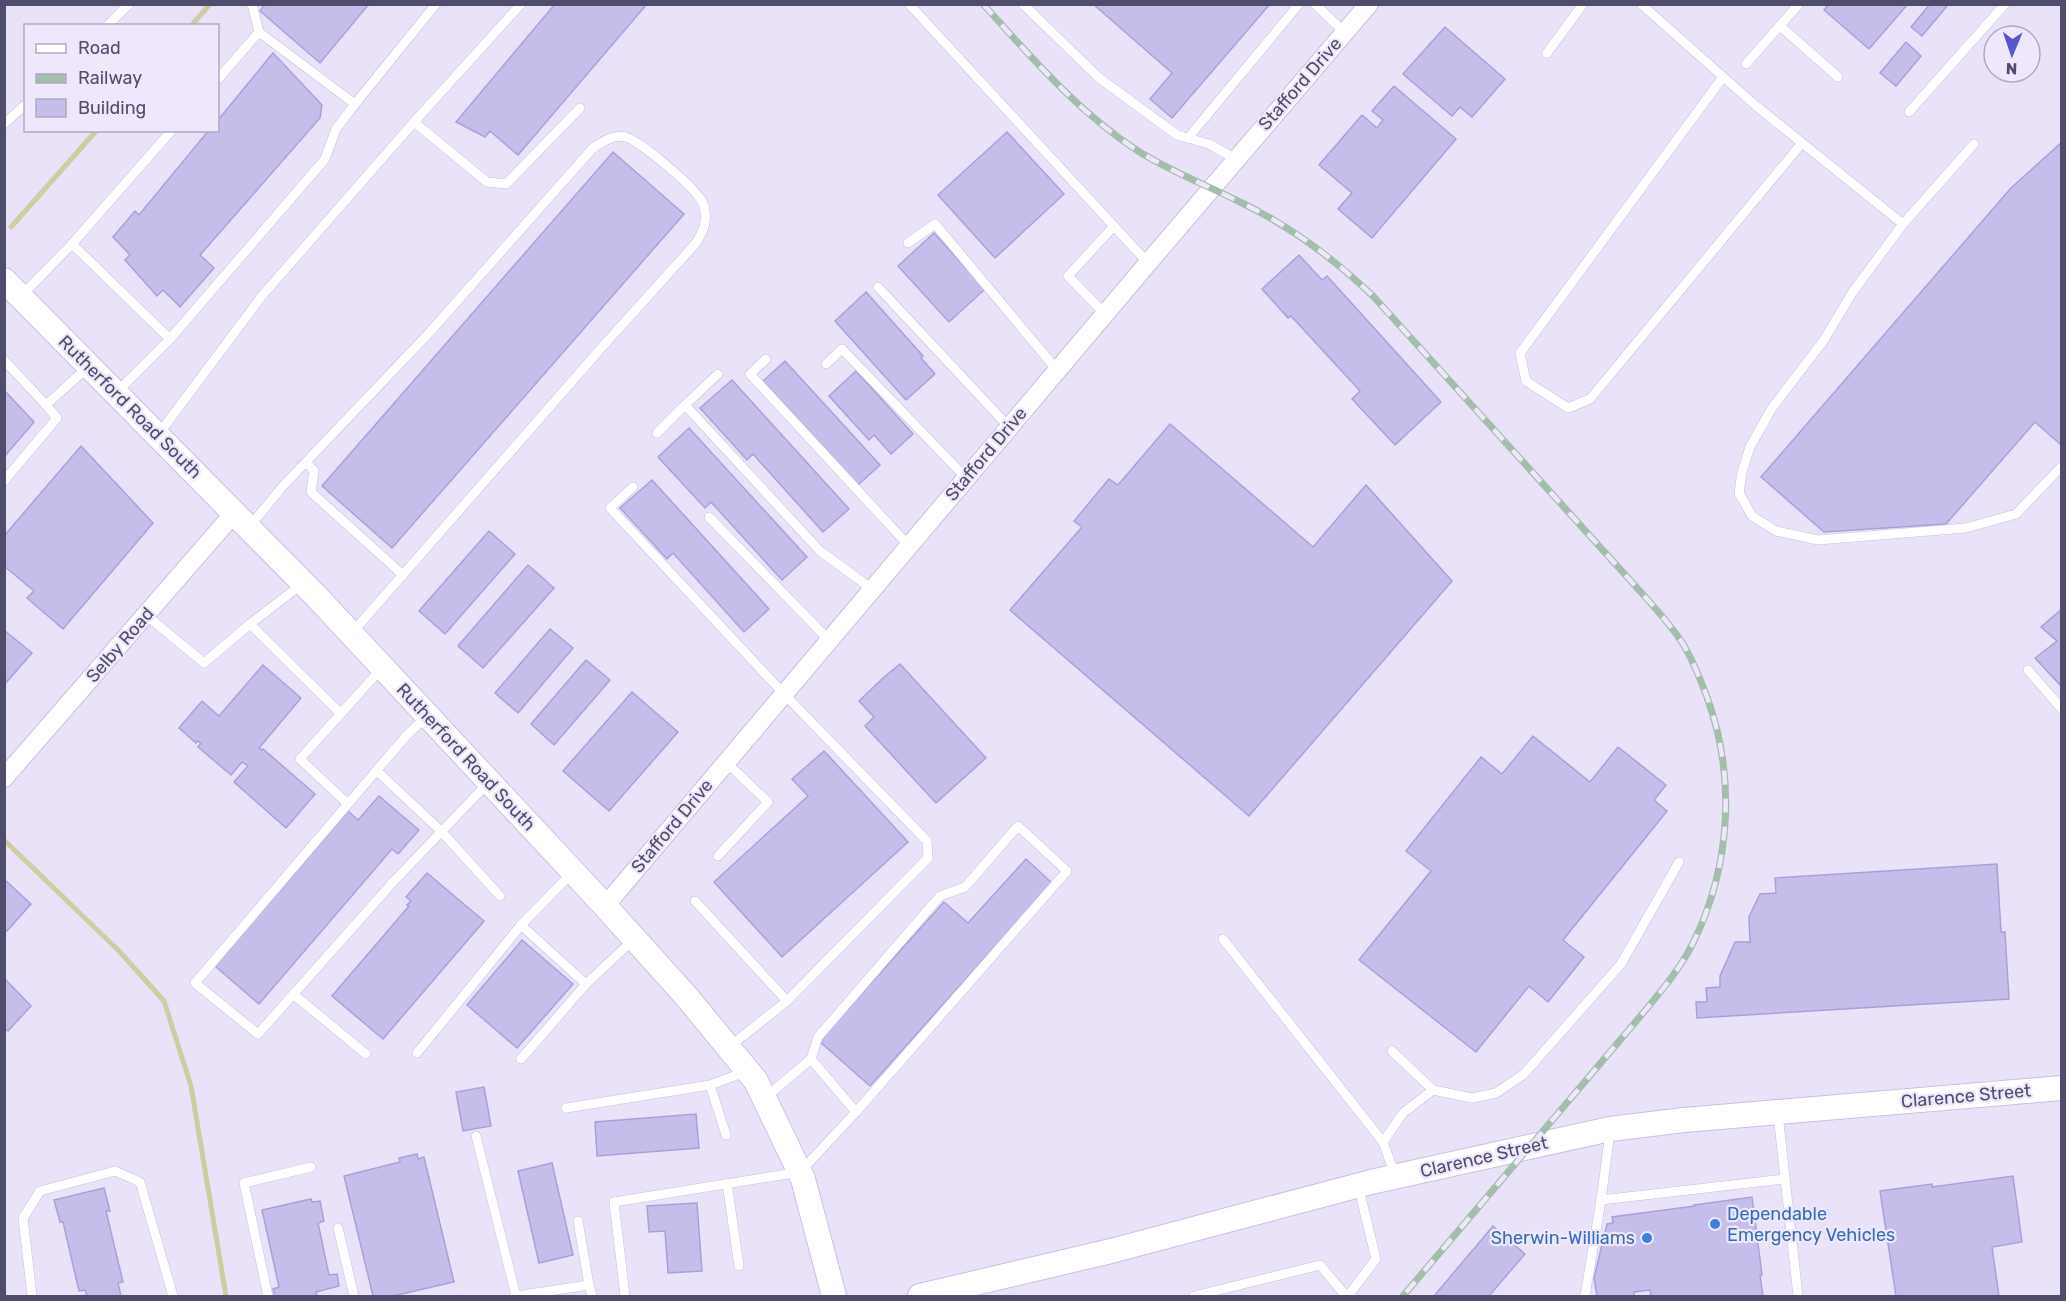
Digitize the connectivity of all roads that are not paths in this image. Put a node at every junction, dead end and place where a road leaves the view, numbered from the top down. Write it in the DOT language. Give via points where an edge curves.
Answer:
graph roads {
  1 [pos="129,4"];
  2 [pos="252,4"];
  3 [pos="436,4"];
  4 [pos="521,4"];
  5 [pos="909,4"];
  6 [pos="1023,4"];
  7 [pos="1299,4"];
  8 [pos="1316,4"];
  9 [pos="1369,4"];
  10 [pos="1583,4"];
  11 [pos="1641,4"];
  12 [pos="1799,4"];
  13 [pos="2005,4"];
  14 [pos="109,24"];
  15 [pos="1780,26"];
  16 [pos="259,32"];
  17 [pos="1345,33"];
  18 [pos="1547,53"];
  19 [pos="1746,64"];
  20 [pos="1723,77"];
  21 [pos="1838,77"];
  22 [pos="219,78"];
  23 [pos="355,104"];
  24 [pos="24,106"];
  25 [pos="580,108"];
  26 [pos="1909,112"];
  27 [pos="414,122"];
  28 [pos="4,124"];
  29 [pos="170,132"];
  30 [pos="1188,138"];
  31 [pos="1802,142"];
  32 [pos="1974,144"];
  33 [pos="1236,159"];
  34 [pos="1903,224"];
  35 [pos="1114,226"];
  36 [pos="908,243"];
  37 [pos="72,244"];
  38 [pos="1148,262"];
  39 [pos="879,287"];
  40 [pos="13,288"];
  41 [pos="1105,314"];
  42 [pos="170,339"];
  43 [pos="766,359"];
  44 [pos="4,360"];
  45 [pos="826,364"];
  46 [pos="89,365"];
  47 [pos="1057,370"];
  48 [pos="718,374"];
  49 [pos="116,393"];
  50 [pos="46,405"];
  51 [pos="685,405"];
  52 [pos="1009,427"];
  53 [pos="657,433"];
  54 [pos="158,435"];
  55 [pos="306,462"];
  56 [pos="2061,466"];
  57 [pos="966,478"];
  58 [pos="4,481"];
  59 [pos="633,487"];
  60 [pos="709,518"];
  61 [pos="242,520"];
  62 [pos="909,546"];
  63 [pos="403,575"];
  64 [pos="303,583"];
  65 [pos="872,590"];
  66 [pos="146,615"];
  67 [pos="250,624"];
  68 [pos="351,634"];
  69 [pos="829,640"];
  70 [pos="383,668"];
  71 [pos="2028,670"];
  72 [pos="784,694"];
  73 [pos="2061,709"];
  74 [pos="340,713"];
  75 [pos="426,717"];
  76 [pos="726,762"];
  77 [pos="377,771"];
  78 [pos="6,772"];
  79 [pos="489,782"];
  80 [pos="348,804"];
  81 [pos="441,831"];
  82 [pos="718,856"];
  83 [pos="1678,862"];
  84 [pos="573,872"];
  85 [pos="500,896"];
  86 [pos="695,901"];
  87 [pos="605,906"];
  88 [pos="521,925"];
  89 [pos="634,939"];
  90 [pos="1223,939"];
  91 [pos="586,984"];
  92 [pos="293,994"];
  93 [pos="786,1002"];
  94 [pos="728,1047"];
  95 [pos="1392,1052"];
  96 [pos="417,1053"];
  97 [pos="366,1054"];
  98 [pos="521,1059"];
  99 [pos="811,1059"];
  100 [pos="747,1071"];
  101 [pos="710,1085"];
  102 [pos="2061,1088"];
  103 [pos="1433,1090"];
  104 [pos="764,1099"];
  105 [pos="566,1108"];
  106 [pos="856,1112"];
  107 [pos="1778,1112"];
  108 [pos="1610,1129"];
  109 [pos="726,1135"];
  110 [pos="476,1136"];
  111 [pos="1383,1142"];
  112 [pos="311,1167"];
  113 [pos="800,1172"];
  114 [pos="1395,1177"];
  115 [pos="1785,1179"];
  116 [pos="727,1184"];
  117 [pos="1358,1185"];
  118 [pos="1601,1200"];
  119 [pos="578,1221"];
  120 [pos="339,1228"];
  121 [pos="739,1266"];
  122 [pos="589,1285"];
  123 [pos="32,1296"];
  124 [pos="173,1296"];
  125 [pos="268,1296"];
  126 [pos="354,1296"];
  127 [pos="516,1296"];
  128 [pos="592,1296"];
  129 [pos="625,1296"];
  130 [pos="834,1296"];
  131 [pos="920,1296"];
  132 [pos="1194,1296"];
  133 [pos="1347,1296"];
  134 [pos="1585,1296"];
  135 [pos="1798,1296"];
  1 -- 14 [label="lane"];
  2 -- 16 [label="lane"];
  3 -- 23 [label="lane"];
  4 -- 27 [label="lane"];
  5 -- 35 [label="lane"];
  6 -- 30 [label="lane" via="1098,77 1177,135"];
  7 -- 30 [label="lane"];
  8 -- 17 [label="lane"];
  9 -- 17 [label="street, Stafford Drive"];
  10 -- 18 [label="lane"];
  11 -- 20 [label="lane"];
  12 -- 15 [label="lane"];
  13 -- 26 [label="lane"];
  15 -- 19 [label="lane"];
  15 -- 21 [label="lane"];
  16 -- 22 [label="lane"];
  16 -- 23 [label="lane"];
  17 -- 33 [label="street, Stafford Drive"];
  20 -- 31 [label="lane"];
  20 -- 31 [label="lane" via="1521,353 1526,381 1568,408 1590,399"];
  23 -- 42 [label="lane" via="336,129 325,159"];
  24 -- 28 [label="lane"];
  25 -- 27 [label="lane" via="506,184 487,182"];
  27 -- 54 [label="lane" via="261,297"];
  29 -- 37 [label="lane"];
  30 -- 33 [label="lane"];
  31 -- 34 [label="lane"];
  32 -- 34 [label="lane"];
  33 -- 38 [label="street, Stafford Drive"];
  34 -- 56 [label="lane" via="1772,408 1750,447 1739,493 1752,516 1776,531 1818,540 1966,528 2016,514"];
  35 -- 38 [label="lane"];
  35 -- 41 [label="lane" via="1068,276"];
  36 -- 47 [label="lane" via="935,224"];
  37 -- 40 [label="lane"];
  37 -- 42 [label="lane"];
  38 -- 41 [label="street, Stafford Drive"];
  39 -- 52 [label="lane"];
  40 -- 46 [label="street, Rutherford Road South"];
  41 -- 47 [label="street, Stafford Drive"];
  42 -- 49 [label="lane"];
  43 -- 62 [label="lane" via="750,374"];
  44 -- 50 [label="lane"];
  45 -- 57 [label="lane" via="842,349"];
  46 -- 49 [label="street, Rutherford Road South"];
  46 -- 50 [label="lane"];
  47 -- 52 [label="street, Stafford Drive"];
  48 -- 51 [label="lane"];
  49 -- 54 [label="street, Rutherford Road South"];
  50 -- 58 [label="lane" via="57,418"];
  51 -- 53 [label="lane"];
  51 -- 65 [label="lane" via="820,551"];
  52 -- 57 [label="street, Stafford Drive"];
  54 -- 61 [label="street, Rutherford Road South"];
  55 -- 61 [label="lane"];
  55 -- 63 [label="lane" via="314,471 311,492"];
  55 -- 63 [label="lane" via="429,333 592,149 610,137 626,137 661,160 700,197 706,221 696,243"];
  57 -- 62 [label="street, Stafford Drive"];
  59 -- 72 [label="lane" via="610,507"];
  60 -- 69 [label="lane"];
  61 -- 64 [label="street, Rutherford Road South"];
  61 -- 66 [label="street, Selby Road"];
  62 -- 65 [label="street, Stafford Drive"];
  63 -- 68 [label="lane"];
  64 -- 67 [label="lane"];
  64 -- 68 [label="street, Rutherford Road South"];
  65 -- 69 [label="street, Stafford Drive"];
  66 -- 67 [label="lane" via="204,663"];
  66 -- 78 [label="street, Selby Road"];
  67 -- 74 [label="lane"];
  68 -- 70 [label="street, Rutherford Road South"];
  69 -- 72 [label="street, Stafford Drive"];
  70 -- 74 [label="lane"];
  70 -- 75 [label="street, Rutherford Road South"];
  71 -- 73 [label="lane"];
  72 -- 76 [label="street, Stafford Drive"];
  72 -- 93 [label="lane" via="927,841 928,858"];
  74 -- 80 [label="lane" via="300,759"];
  75 -- 77 [label="lane"];
  75 -- 79 [label="street, Rutherford Road South"];
  76 -- 82 [label="lane" via="768,802"];
  76 -- 87 [label="street, Stafford Drive"];
  77 -- 80 [label="lane"];
  77 -- 81 [label="lane"];
  79 -- 81 [label="lane"];
  79 -- 84 [label="street, Rutherford Road South"];
  80 -- 92 [label="lane" via="195,983 258,1034"];
  81 -- 85 [label="lane"];
  81 -- 92 [label="lane"];
  83 -- 103 [label="lane" via="1621,964 1524,1074 1496,1093 1472,1098"];
  84 -- 87 [label="street, Rutherford Road South"];
  84 -- 88 [label="lane"];
  86 -- 93 [label="lane"];
  87 -- 89 [label="street, Rutherford Road South"];
  88 -- 91 [label="lane"];
  88 -- 96 [label="lane"];
  89 -- 91 [label="lane"];
  89 -- 94 [label="street, Rutherford Road South"];
  90 -- 111 [label="lane"];
  91 -- 98 [label="lane"];
  92 -- 97 [label="lane"];
  93 -- 94 [label="lane"];
  94 -- 100 [label="street, Rutherford Road South"];
  95 -- 103 [label="lane"];
  99 -- 104 [label="lane"];
  99 -- 106 [label="lane"];
  99 -- 106 [label="lane" via="818,1037 940,896 965,886 1018,826 1066,871"];
  100 -- 101 [label="lane"];
  100 -- 104 [label="street, Rutherford Road South"];
  101 -- 105 [label="lane"];
  101 -- 109 [label="lane"];
  102 -- 107 [label="street, Clarence Street"];
  103 -- 111 [label="lane" via="1403,1113"];
  104 -- 113 [label="street, Rutherford Road South"];
  106 -- 113 [label="lane"];
  107 -- 108 [label="street, Clarence Street"];
  107 -- 115 [label="lane"];
  108 -- 114 [label="street, Clarence Street"];
  108 -- 118 [label="lane"];
  110 -- 127 [label="lane"];
  111 -- 114 [label="lane"];
  112 -- 125 [label="lane" via="244,1183"];
  113 -- 116 [label="lane"];
  113 -- 130 [label="street, Rutherford Road South"];
  114 -- 117 [label="street, Clarence Street"];
  115 -- 118 [label="lane"];
  115 -- 135 [label="lane"];
  116 -- 121 [label="lane"];
  116 -- 129 [label="lane" via="614,1202"];
  117 -- 131 [label="street, Clarence Street" via="1111,1251"];
  117 -- 133 [label="lane" via="1376,1259"];
  118 -- 134 [label="lane"];
  119 -- 122 [label="lane"];
  120 -- 126 [label="lane"];
  122 -- 127 [label="lane"];
  122 -- 128 [label="lane"];
  123 -- 124 [label="lane" via="23,1218 40,1191 115,1171 140,1182"];
  132 -- 133 [label="lane" via="1320,1265"];
}
